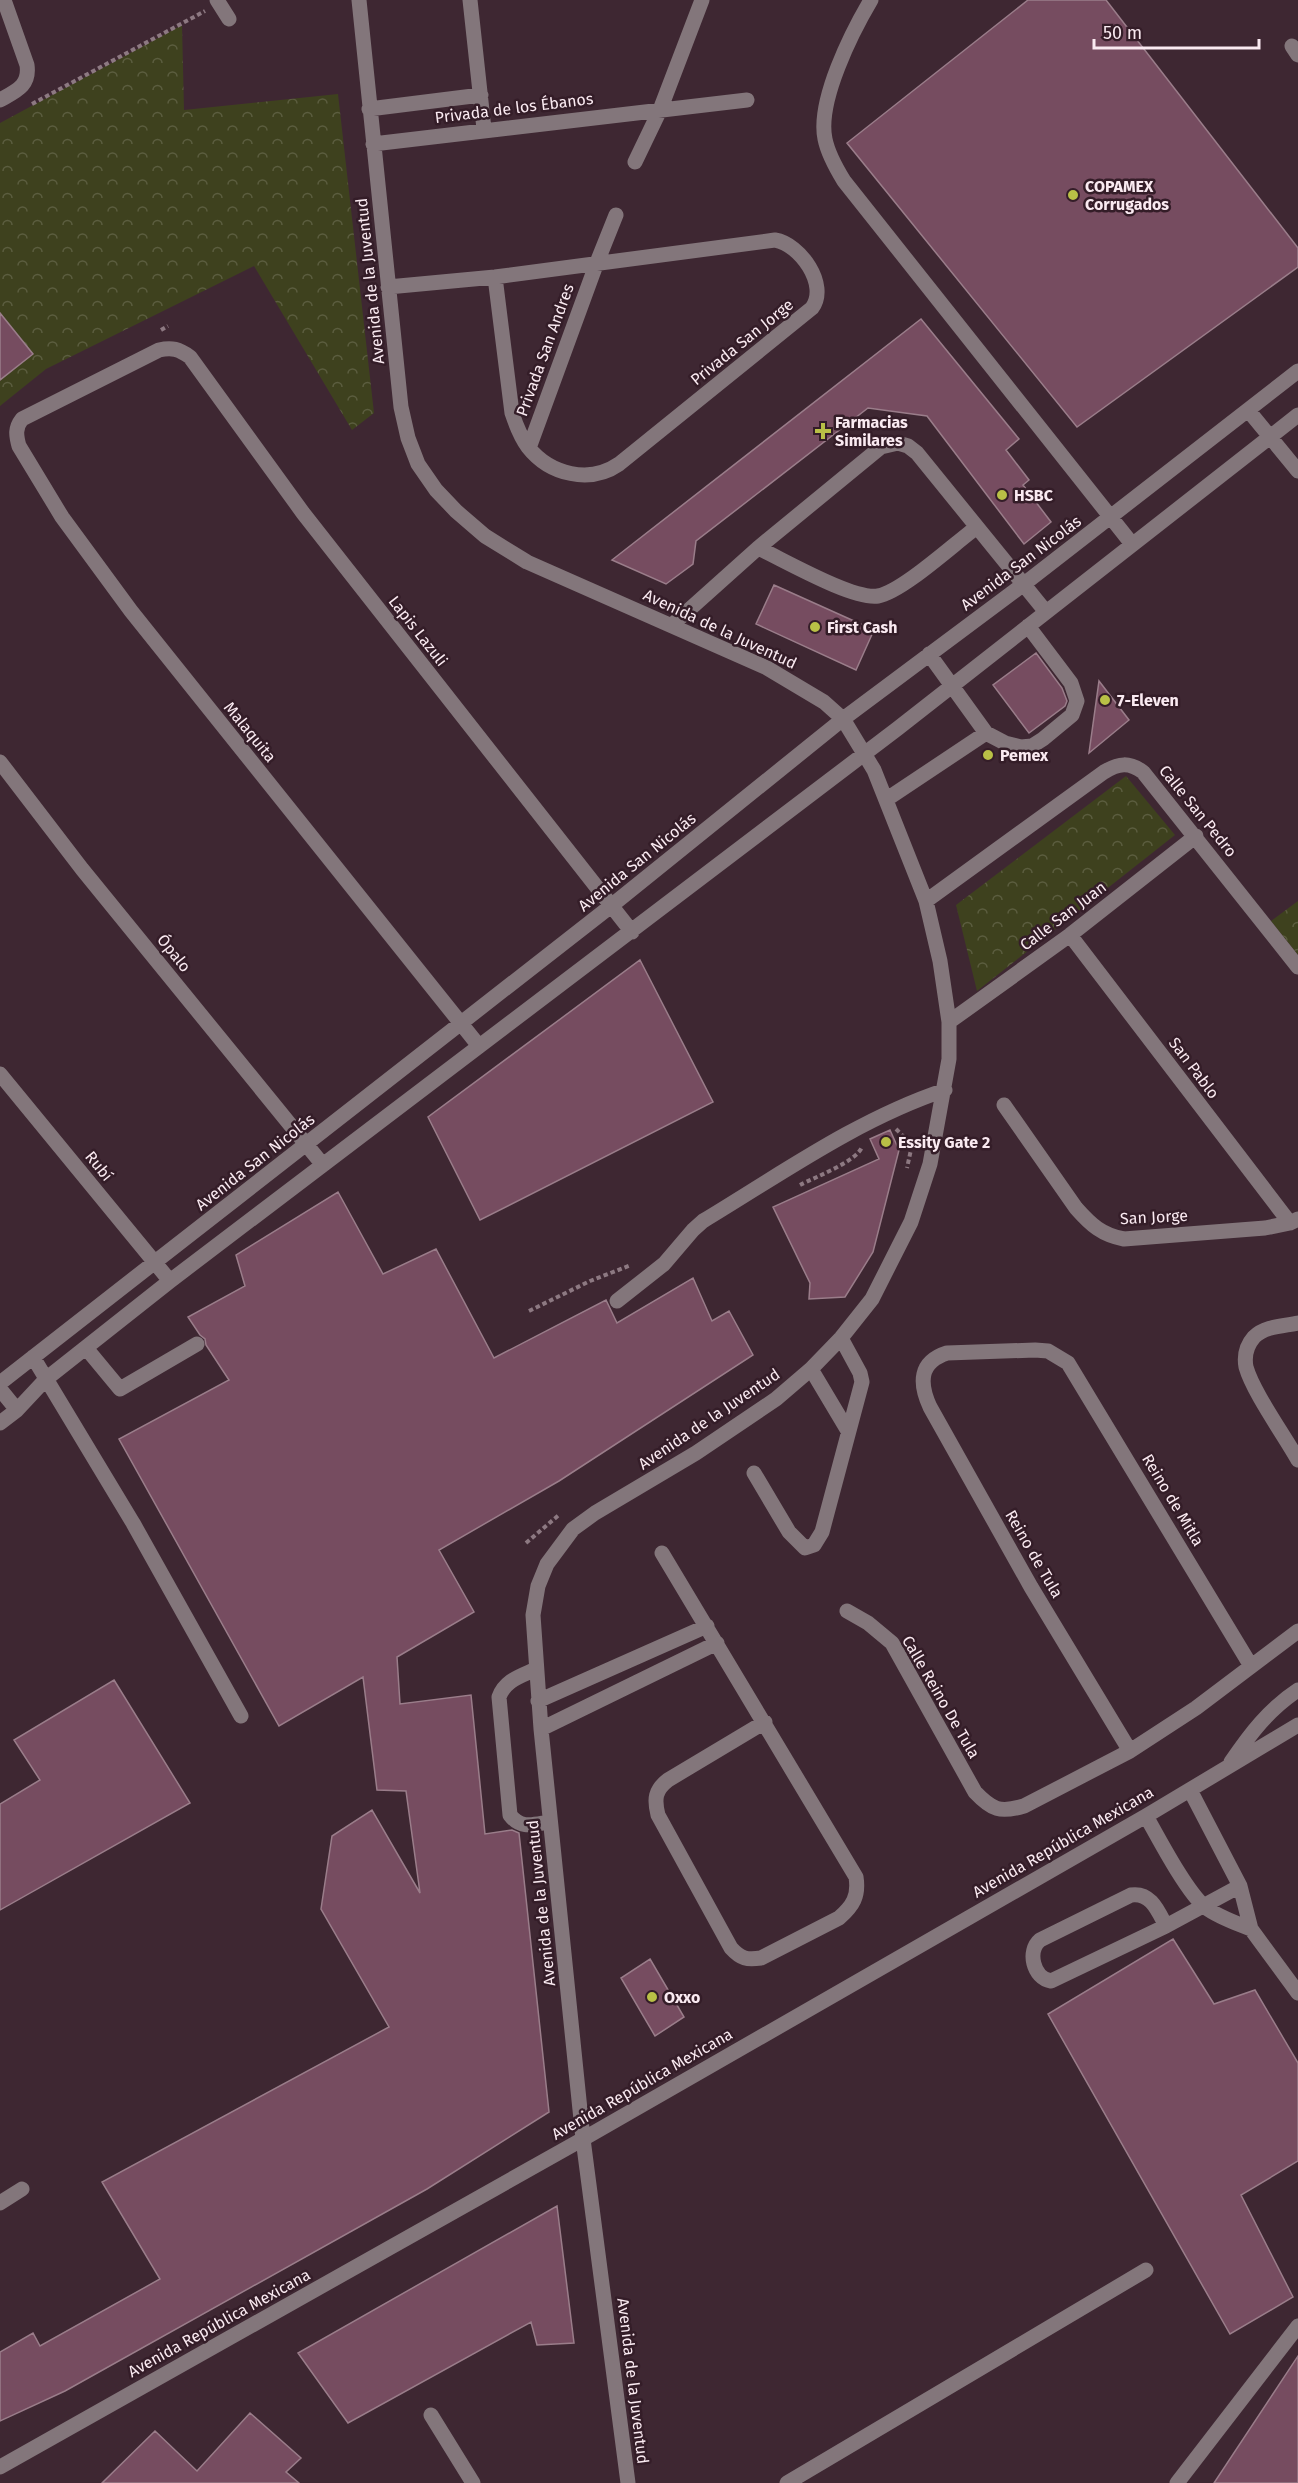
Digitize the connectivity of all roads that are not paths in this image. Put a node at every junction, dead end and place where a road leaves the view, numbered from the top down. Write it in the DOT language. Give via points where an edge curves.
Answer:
graph roads {
  1 [pos="4,0"];
  2 [pos="359,0"];
  3 [pos="470,0"];
  4 [pos="702,0"];
  5 [pos="871,0"];
  6 [pos="218,2"];
  7 [pos="230,19"];
  8 [pos="481,95"];
  9 [pos="0,100"];
  10 [pos="747,100"];
  11 [pos="369,108"];
  12 [pos="660,110"];
  13 [pos="484,129"];
  14 [pos="373,144"];
  15 [pos="635,162"];
  16 [pos="616,215"];
  17 [pos="596,265"];
  18 [pos="495,278"];
  19 [pos="388,287"];
  20 [pos="1298,371"];
  21 [pos="1248,410"];
  22 [pos="1298,415"];
  23 [pos="17,426"];
  24 [pos="1270,437"];
  25 [pos="529,448"];
  26 [pos="1298,471"];
  27 [pos="1111,517"];
  28 [pos="977,527"];
  29 [pos="1132,544"];
  30 [pos="758,548"];
  31 [pos="1024,584"];
  32 [pos="1046,612"];
  33 [pos="672,625"];
  34 [pos="1028,626"];
  35 [pos="929,654"];
  36 [pos="952,686"];
  37 [pos="843,719"];
  38 [pos="986,733"];
  39 [pos="865,754"];
  40 [pos="0,762"];
  41 [pos="887,799"];
  42 [pos="1196,836"];
  43 [pos="926,901"];
  44 [pos="611,906"];
  45 [pos="632,932"];
  46 [pos="1070,935"];
  47 [pos="1298,967"];
  48 [pos="949,1022"];
  49 [pos="461,1024"];
  50 [pos="479,1046"];
  51 [pos="0,1074"];
  52 [pos="945,1090"];
  53 [pos="1004,1105"];
  54 [pos="307,1145"];
  55 [pos="323,1164"];
  56 [pos="1294,1221"];
  57 [pos="154,1263"];
  58 [pos="170,1281"];
  59 [pos="617,1301"];
  60 [pos="1298,1323"];
  61 [pos="841,1338"];
  62 [pos="197,1344"];
  63 [pos="86,1348"];
  64 [pos="33,1358"];
  65 [pos="812,1369"];
  66 [pos="925,1370"];
  67 [pos="46,1379"];
  68 [pos="0,1383"];
  69 [pos="0,1389"];
  70 [pos="17,1410"];
  71 [pos="0,1423"];
  72 [pos="848,1431"];
  73 [pos="1298,1460"];
  74 [pos="754,1473"];
  75 [pos="662,1553"];
  76 [pos="846,1611"];
  77 [pos="707,1626"];
  78 [pos="1298,1631"];
  79 [pos="717,1643"];
  80 [pos="1251,1666"];
  81 [pos="537,1669"];
  82 [pos="1298,1690"];
  83 [pos="538,1701"];
  84 [pos="241,1716"];
  85 [pos="765,1722"];
  86 [pos="1298,1725"];
  87 [pos="540,1729"];
  88 [pos="1130,1751"];
  89 [pos="1228,1765"];
  90 [pos="1190,1790"];
  91 [pos="1146,1816"];
  92 [pos="550,1822"];
  93 [pos="1240,1886"];
  94 [pos="1204,1906"];
  95 [pos="1166,1926"];
  96 [pos="1251,1929"];
  97 [pos="1298,1993"];
  98 [pos="584,2139"];
  99 [pos="22,2189"];
  100 [pos="0,2203"];
  101 [pos="1146,2270"];
  102 [pos="1298,2326"];
  103 [pos="431,2415"];
  104 [pos="0,2467"];
  105 [pos="473,2483"];
  106 [pos="628,2483"];
  107 [pos="787,2483"];
  108 [pos="1177,2483"];
  1 -- 9 [label="street" via="28,74 20,89"];
  2 -- 11 [label="street, Avenida de la Juventud"];
  3 -- 8 [label="street"];
  4 -- 12 [label="street"];
  5 -- 27 [label="street" via="837,67 827,105 824,138 831,160"];
  6 -- 7 [label="street"];
  8 -- 11 [label="street, Privada de los Ébanos"];
  8 -- 13 [label="street"];
  10 -- 12 [label="street, Privada de los Ébanos"];
  11 -- 14 [label="street, Avenida de la Juventud"];
  12 -- 13 [label="street, Privada de los Ébanos"];
  12 -- 15 [label="street"];
  13 -- 14 [label="street, Privada de los Ébanos"];
  14 -- 19 [label="street, Avenida de la Juventud"];
  16 -- 17 [label="street"];
  17 -- 18 [label="street, Privada San Jorge"];
  17 -- 25 [label="street, Privada San Andres"];
  17 -- 25 [label="street, Privada San Jorge" via="775,240 786,242 802,255 818,296 803,316 607,472 583,476 556,469"];
  18 -- 19 [label="street, Privada San Jorge"];
  18 -- 25 [label="street, Privada San Jorge" via="512,413"];
  19 -- 33 [label="street, Avenida de la Juventud" via="408,438 418,464 436,490 485,536 527,562"];
  20 -- 21 [label="street, Avenida San Nicolás"];
  21 -- 24 [label="street"];
  21 -- 27 [label="street, Avenida San Nicolás"];
  22 -- 24 [label="street"];
  23 -- 44 [label="street, Lapis Lazuli" via="30,412 159,350 180,350 190,357 303,513"];
  23 -- 49 [label="street, Malaquita" via="19,446 62,517 131,611"];
  24 -- 26 [label="street"];
  24 -- 29 [label="street"];
  27 -- 29 [label="street"];
  27 -- 31 [label="street, Avenida San Nicolás"];
  28 -- 30 [label="street" via="906,581 879,596 852,592"];
  28 -- 30 [label="street" via="917,453 908,446 890,444 881,447"];
  28 -- 31 [label="street"];
  29 -- 32 [label="street"];
  30 -- 33 [label="street"];
  31 -- 32 [label="street"];
  31 -- 35 [label="street, Avenida San Nicolás"];
  32 -- 34 [label="street"];
  33 -- 37 [label="street, Avenida de la Juventud" via="767,668 824,702"];
  34 -- 36 [label="street"];
  34 -- 38 [label="street" via="1071,683 1076,709 1060,727 1032,746 1005,743"];
  35 -- 36 [label="street"];
  35 -- 37 [label="street, Avenida San Nicolás"];
  36 -- 38 [label="street"];
  36 -- 39 [label="street"];
  37 -- 39 [label="street, Avenida de la Juventud"];
  37 -- 44 [label="street, Avenida San Nicolás"];
  38 -- 41 [label="street"];
  39 -- 41 [label="street, Avenida de la Juventud"];
  39 -- 45 [label="street"];
  40 -- 54 [label="street, Ópalo"];
  41 -- 43 [label="street, Avenida de la Juventud"];
  42 -- 43 [label="street, Calle San Pedro" via="1143,772 1124,764 1104,772"];
  42 -- 46 [label="street, Calle San Juan"];
  42 -- 47 [label="street, Calle San Pedro"];
  43 -- 48 [label="street, Avenida de la Juventud"];
  44 -- 45 [label="street, Lapis Lazuli"];
  44 -- 49 [label="street, Avenida San Nicolás"];
  45 -- 50 [label="street"];
  46 -- 48 [label="street, Calle San Juan"];
  46 -- 56 [label="street, San Pablo"];
  48 -- 52 [label="street, Avenida de la Juventud"];
  49 -- 50 [label="street, Malaquita"];
  49 -- 54 [label="street, Avenida San Nicolás"];
  50 -- 55 [label="street"];
  51 -- 57 [label="street, Rubí"];
  52 -- 59 [label="street" via="850,1132 703,1221 664,1264"];
  52 -- 61 [label="street, Avenida de la Juventud" via="930,1164 911,1222 872,1299"];
  53 -- 56 [label="street, San Jorge" via="1076,1208 1109,1236 1124,1239 1264,1228"];
  54 -- 55 [label="street, Ópalo"];
  54 -- 57 [label="street, Avenida San Nicolás"];
  55 -- 58 [label="street"];
  57 -- 58 [label="street, Rubí"];
  57 -- 64 [label="street, Avenida San Nicolás"];
  58 -- 63 [label="street"];
  60 -- 73 [label="street" via="1256,1335 1245,1354 1252,1382"];
  61 -- 65 [label="street, Avenida de la Juventud"];
  61 -- 72 [label="street" via="862,1382"];
  62 -- 63 [label="street" via="120,1389"];
  63 -- 67 [label="street"];
  64 -- 67 [label="street"];
  64 -- 68 [label="street, Avenida San Nicolás"];
  65 -- 72 [label="street"];
  65 -- 81 [label="street, Avenida de la Juventud" via="776,1399 705,1447 573,1529 547,1564 538,1586 533,1615"];
  66 -- 80 [label="street, Reino de Mitla" via="930,1361 947,1353 1035,1350 1059,1356 1068,1363"];
  66 -- 88 [label="street, Reino de Tula" via="922,1385 930,1407 1030,1587"];
  67 -- 70 [label="street"];
  67 -- 84 [label="street"];
  69 -- 70 [label="street"];
  70 -- 71 [label="street"];
  72 -- 74 [label="street" via="822,1532 810,1548 794,1539"];
  75 -- 77 [label="street"];
  76 -- 88 [label="street, Calle Reino De Tula" via="892,1643 975,1792 997,1809 1024,1806"];
  77 -- 79 [label="street"];
  77 -- 83 [label="street"];
  78 -- 80 [label="street"];
  79 -- 85 [label="street"];
  79 -- 87 [label="street"];
  80 -- 88 [label="street"];
  81 -- 83 [label="street, Avenida de la Juventud"];
  81 -- 92 [label="street" via="505,1685 499,1697 500,1709 510,1815 526,1826"];
  82 -- 89 [label="street" via="1263,1719"];
  83 -- 87 [label="street, Avenida de la Juventud"];
  85 -- 85 [label="street" via="856,1877 858,1889 849,1909 839,1918 748,1960 731,1948 658,1815 655,1794 668,1780"];
  86 -- 89 [label="street, Avenida República Mexicana"];
  87 -- 92 [label="street, Avenida de la Juventud"];
  89 -- 90 [label="street, Avenida República Mexicana"];
  90 -- 91 [label="street, Avenida República Mexicana"];
  90 -- 93 [label="street"];
  91 -- 94 [label="street"];
  91 -- 98 [label="street, Avenida República Mexicana"];
  92 -- 98 [label="street, Avenida de la Juventud"];
  93 -- 94 [label="street"];
  93 -- 96 [label="street"];
  94 -- 95 [label="street"];
  94 -- 96 [label="street"];
  95 -- 95 [label="street" via="1051,1981 1039,1974 1031,1955 1040,1940 1131,1895 1149,1899"];
  96 -- 97 [label="street"];
  98 -- 104 [label="street, Avenida República Mexicana"];
  98 -- 106 [label="street, Avenida de la Juventud"];
  99 -- 100 [label="street"];
  101 -- 107 [label="street"];
  102 -- 108 [label="street"];
  103 -- 105 [label="street"];
}
